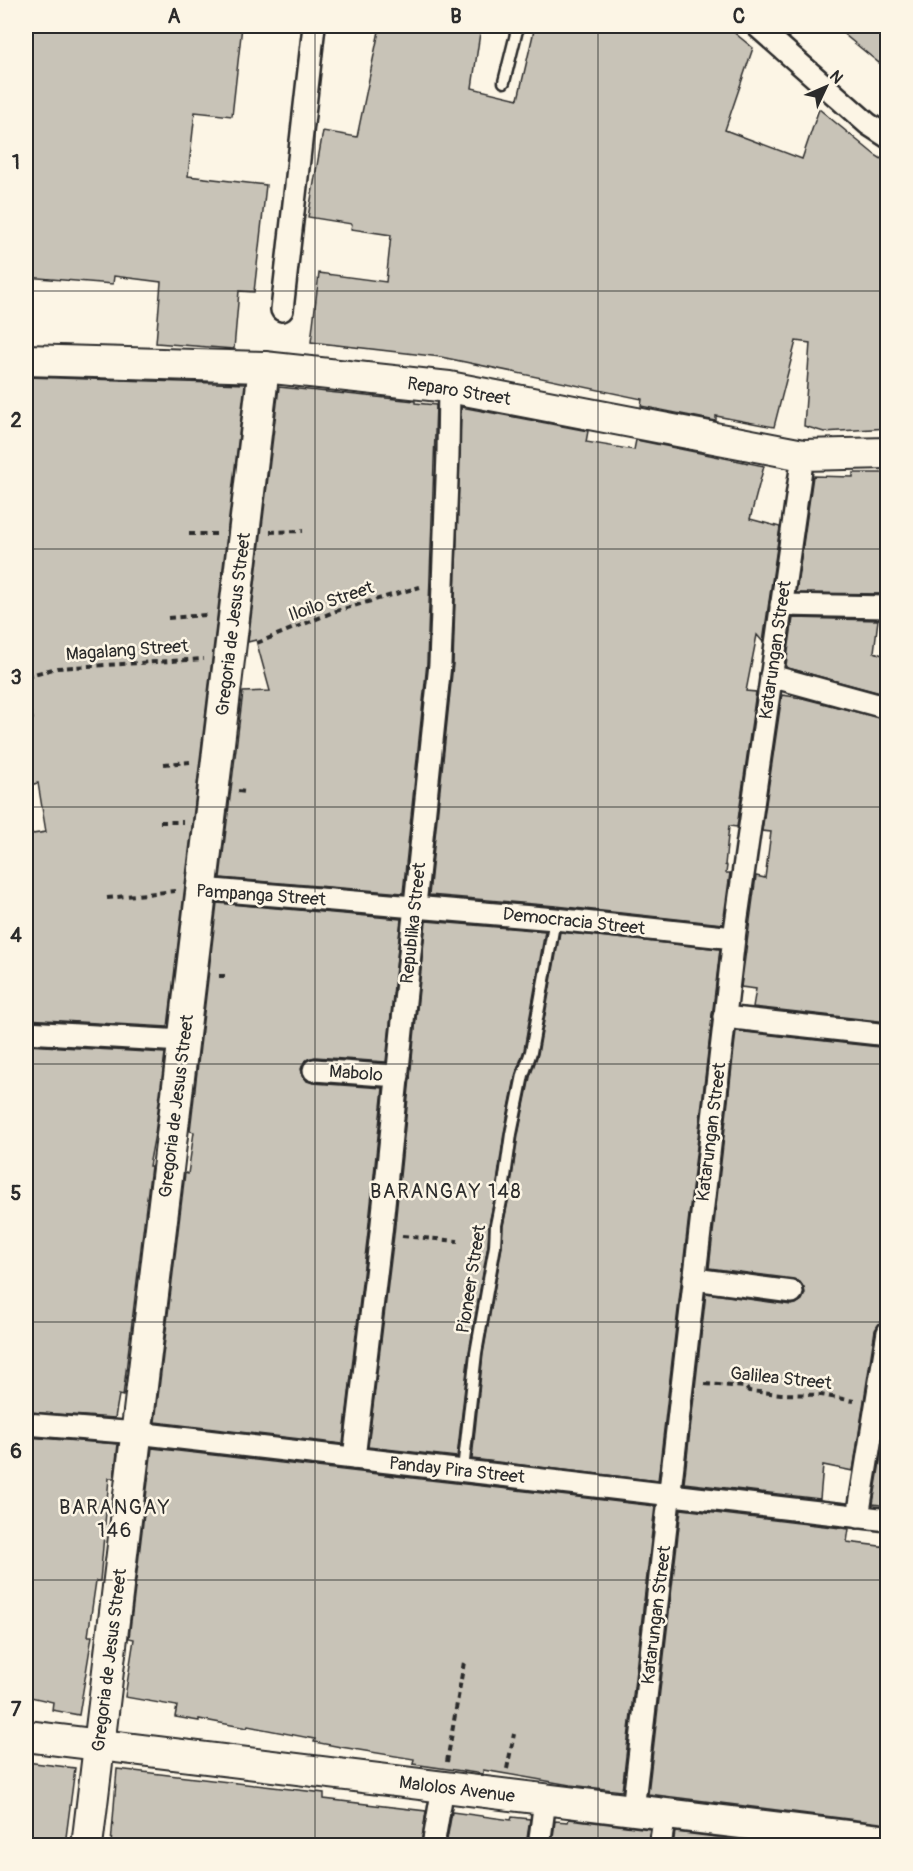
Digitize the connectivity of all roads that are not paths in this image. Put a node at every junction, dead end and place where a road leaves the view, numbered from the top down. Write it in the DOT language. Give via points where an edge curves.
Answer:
graph roads {
  1 [pos="315,26"];
  2 [pos="518,26"];
  3 [pos="757,26"];
  4 [pos="504,82"];
  5 [pos="888,136"];
  6 [pos="282,310"];
  7 [pos="26,360"];
  8 [pos="264,367"];
  9 [pos="449,387"];
  10 [pos="888,453"];
  11 [pos="803,455"];
  12 [pos="781,605"];
  13 [pos="888,607"];
  14 [pos="771,676"];
  15 [pos="888,708"];
  16 [pos="202,889"];
  17 [pos="414,907"];
  18 [pos="555,919"];
  19 [pos="734,938"];
  20 [pos="724,1017"];
  21 [pos="26,1032"];
  22 [pos="888,1035"];
  23 [pos="183,1041"];
  24 [pos="314,1070"];
  25 [pos="398,1076"];
  26 [pos="694,1279"];
  27 [pos="792,1292"];
  28 [pos="888,1332"];
  29 [pos="26,1424"];
  30 [pos="137,1433"];
  31 [pos="354,1458"];
  32 [pos="463,1470"];
  33 [pos="670,1495"];
  34 [pos="858,1516"];
  35 [pos="888,1520"];
  36 [pos="26,1736"];
  37 [pos="99,1745"];
  38 [pos="444,1778"];
  39 [pos="545,1800"];
  40 [pos="633,1810"];
  41 [pos="665,1814"];
  42 [pos="765,1836"];
  43 [pos="888,1841"];
  44 [pos="87,1845"];
  45 [pos="433,1845"];
  46 [pos="539,1845"];
  47 [pos="660,1845"];
  1 -- 6 [label="street"];
  2 -- 4 [label="lane"];
  3 -- 5 [label="street" via="868,124"];
  7 -- 8 [label="street, Reparo Street"];
  8 -- 9 [label="street, Reparo Street"];
  8 -- 16 [label="street, Gregoria de Jesus Street"];
  9 -- 11 [label="street, Reparo Street"];
  9 -- 17 [label="street, Republika Street" via="440,664"];
  10 -- 11 [label="street, Reparo Street"];
  11 -- 12 [label="street, Katarungan Street"];
  12 -- 13 [label="street"];
  12 -- 14 [label="street, Katarungan Street"];
  14 -- 15 [label="street"];
  14 -- 19 [label="street, Katarungan Street"];
  16 -- 17 [label="street, Pampanga Street"];
  16 -- 23 [label="street, Gregoria de Jesus Street"];
  17 -- 18 [label="street, Democracia Street"];
  17 -- 25 [label="street, Republika Street"];
  18 -- 19 [label="street, Democracia Street"];
  18 -- 32 [label="lane, Pioneer Street" via="531,1052 511,1134 476,1353"];
  19 -- 20 [label="street, Katarungan Street"];
  20 -- 22 [label="street"];
  20 -- 26 [label="street, Katarungan Street"];
  21 -- 23 [label="street"];
  23 -- 30 [label="street, Gregoria de Jesus Street"];
  24 -- 25 [label="street, Mabolo"];
  25 -- 31 [label="street, Republika Street"];
  26 -- 27 [label="street"];
  26 -- 33 [label="street, Katarungan Street"];
  28 -- 34 [label="street"];
  29 -- 30 [label="street, Panday Pira Street"];
  30 -- 31 [label="street, Panday Pira Street"];
  30 -- 37 [label="street, Gregoria de Jesus Street"];
  31 -- 32 [label="street, Panday Pira Street"];
  32 -- 33 [label="street, Panday Pira Street"];
  33 -- 34 [label="street, Panday Pira Street"];
  33 -- 40 [label="street, Katarungan Street"];
  34 -- 35 [label="street, Panday Pira Street"];
  36 -- 37 [label="street, Malolos Avenue"];
  37 -- 38 [label="street, Malolos Avenue"];
  37 -- 44 [label="street, Gregoria de Jesus Street"];
  38 -- 39 [label="street, Malolos Avenue" via="503,1794"];
  38 -- 45 [label="street"];
  39 -- 40 [label="street, Malolos Avenue"];
  39 -- 46 [label="street"];
  40 -- 41 [label="street, Malolos Avenue"];
  41 -- 42 [label="street, Malolos Avenue"];
  41 -- 47 [label="street"];
  42 -- 43 [label="street, Malolos Avenue"];
}
